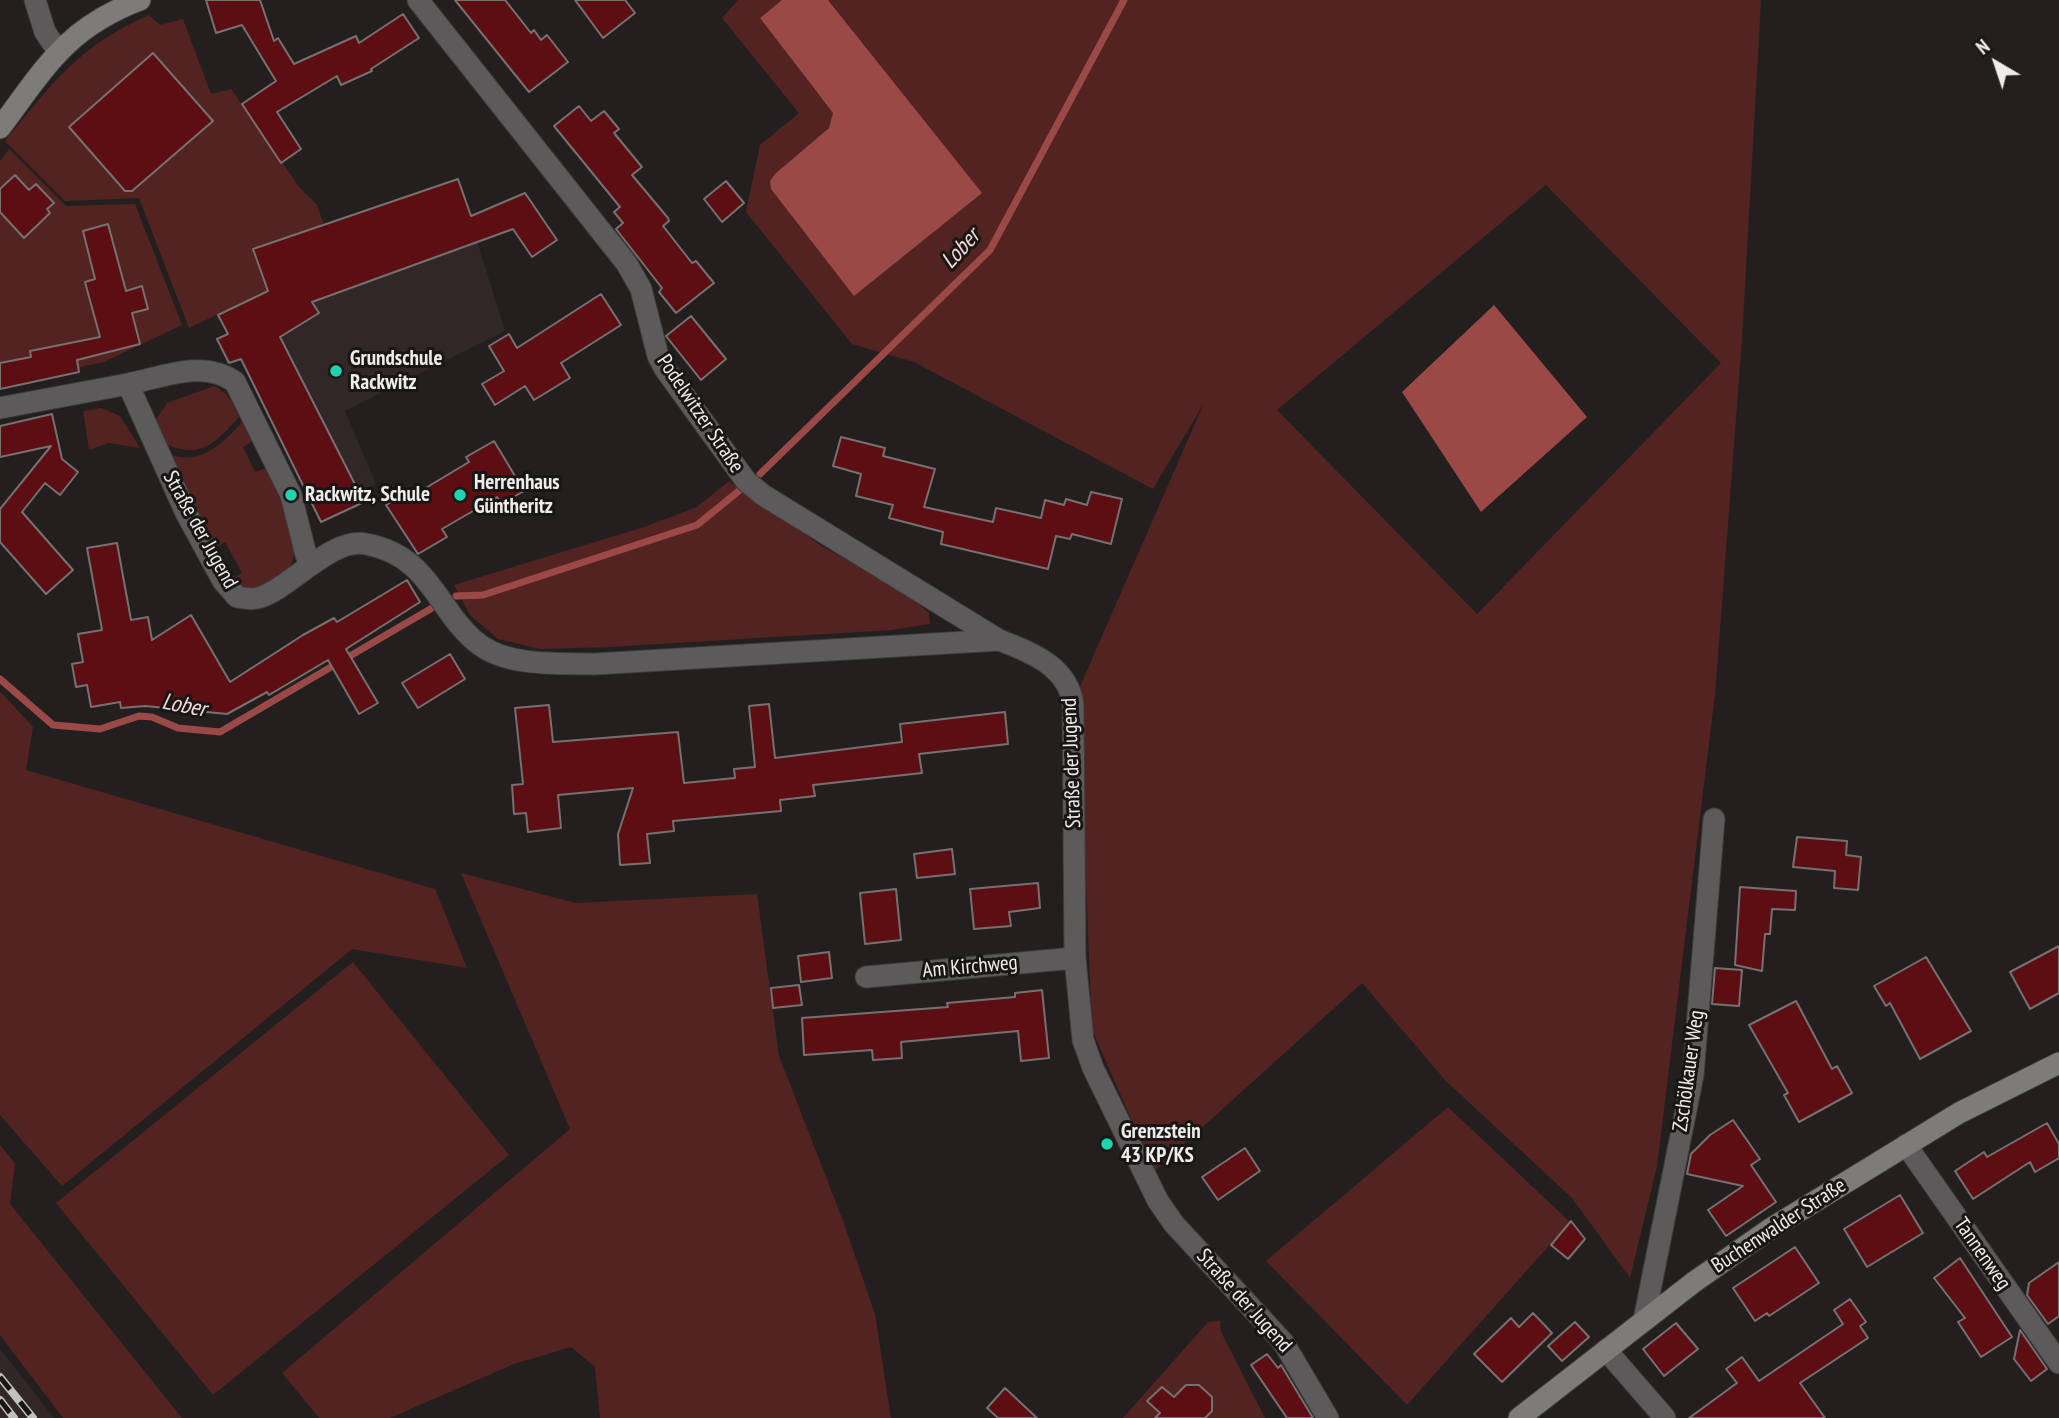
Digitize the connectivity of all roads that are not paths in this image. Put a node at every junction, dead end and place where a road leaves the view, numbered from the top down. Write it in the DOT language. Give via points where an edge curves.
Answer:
graph roads {
  1 [pos="35,0"];
  2 [pos="141,0"];
  3 [pos="418,0"];
  4 [pos="58,51"];
  5 [pos="0,128"];
  6 [pos="128,384"];
  7 [pos="0,408"];
  8 [pos="313,564"];
  9 [pos="999,640"];
  10 [pos="1714,819"];
  11 [pos="1075,958"];
  12 [pos="866,977"];
  13 [pos="2059,1063"];
  14 [pos="1906,1145"];
  15 [pos="1644,1320"];
  16 [pos="1606,1350"];
  17 [pos="2059,1363"];
  18 [pos="1328,1418"];
  19 [pos="1518,1418"];
  20 [pos="1665,1418"];
  1 -- 4 [label="street" via="45,32"];
  2 -- 4 [label="street" via="95,22"];
  3 -- 9 [label="street, Podelwitzer Straße" via="622,256 641,289 665,369 746,481"];
  4 -- 5 [label="street"];
  6 -- 7 [label="street"];
  6 -- 8 [label="street" via="204,369 236,382 291,495 306,555"];
  6 -- 8 [label="street, Straße der Jugend" via="186,513 223,581 237,597 255,600"];
  8 -- 9 [label="street, Straße der Jugend" via="344,546 363,543 384,548 422,575 481,646 536,662 595,664"];
  9 -- 11 [label="street, Straße der Jugend" via="1052,667 1065,677 1072,692"];
  10 -- 15 [label="street, Zschölkauer Weg" via="1693,1075"];
  11 -- 12 [label="street, Am Kirchweg"];
  11 -- 18 [label="street, Straße der Jugend" via="1083,1040 1158,1201 1283,1342"];
  13 -- 14 [label="street, Buchenwalder Straße"];
  14 -- 15 [label="street, Buchenwalder Straße" via="1759,1237"];
  14 -- 17 [label="street, Tannenweg"];
  15 -- 16 [label="street, Buchenwalder Straße"];
  16 -- 19 [label="street, Buchenwalder Straße"];
  16 -- 20 [label="street"];
}
